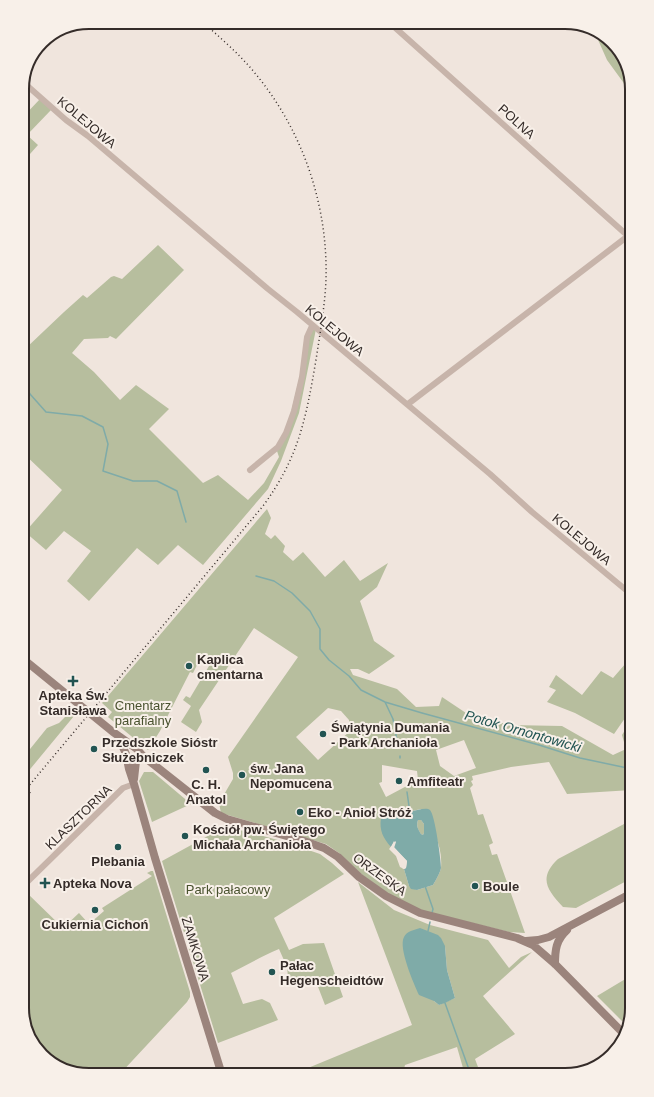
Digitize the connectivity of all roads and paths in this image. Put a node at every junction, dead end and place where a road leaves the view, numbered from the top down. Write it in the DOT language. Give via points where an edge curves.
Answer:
graph roads {
  1 [pos="397,29"];
  2 [pos="29,87"];
  3 [pos="625,230"];
  4 [pos="625,238"];
  5 [pos="312,326"];
  6 [pos="408,404"];
  7 [pos="250,470"];
  8 [pos="625,590"];
  9 [pos="29,664"];
  10 [pos="117,735"];
  11 [pos="126,756"];
  12 [pos="137,756"];
  13 [pos="134,784"];
  14 [pos="29,880"];
  15 [pos="625,897"];
  16 [pos="570,926"];
  17 [pos="547,938"];
  18 [pos="526,942"];
  19 [pos="556,945"];
  20 [pos="542,951"];
  21 [pos="555,964"];
  22 [pos="620,1030"];
  23 [pos="220,1068"];
  1 -- 3 [label="street, POLNA"];
  2 -- 5 [label="street, KOLEJOWA"];
  4 -- 6 [label="street, POLNA"];
  5 -- 6 [label="street, KOLEJOWA"];
  5 -- 7 [label="street" via="307,337 296,405 286,433 278,447"];
  6 -- 8 [label="street, KOLEJOWA"];
  9 -- 10 [label="street"];
  10 -- 11 [label="street, ZAMKOWA"];
  10 -- 12 [label="street"];
  11 -- 12 [label="street, ORZESKA" via="131,762"];
  11 -- 12 [label="street" via="128,750"];
  11 -- 13 [label="street, ZAMKOWA"];
  12 -- 13 [label="street, ZAMKOWA"];
  12 -- 18 [label="street, ORZESKA" via="154,764 215,813 227,819 324,848 359,877 402,906 420,914"];
  13 -- 14 [label="street, KLASZTORNA" via="123,788"];
  13 -- 23 [label="street, ZAMKOWA"];
  15 -- 16 [label="street"];
  16 -- 17 [label="street"];
  16 -- 19 [label="street"];
  17 -- 18 [label="street"];
  17 -- 19 [label="street" via="556,940"];
  17 -- 20 [label="street" via="541,943"];
  18 -- 20 [label="street, ORZESKA"];
  19 -- 20 [label="street" via="550,951"];
  19 -- 21 [label="street"];
  20 -- 21 [label="street, ORZESKA"];
  21 -- 22 [label="street, ORZESKA"];
}
